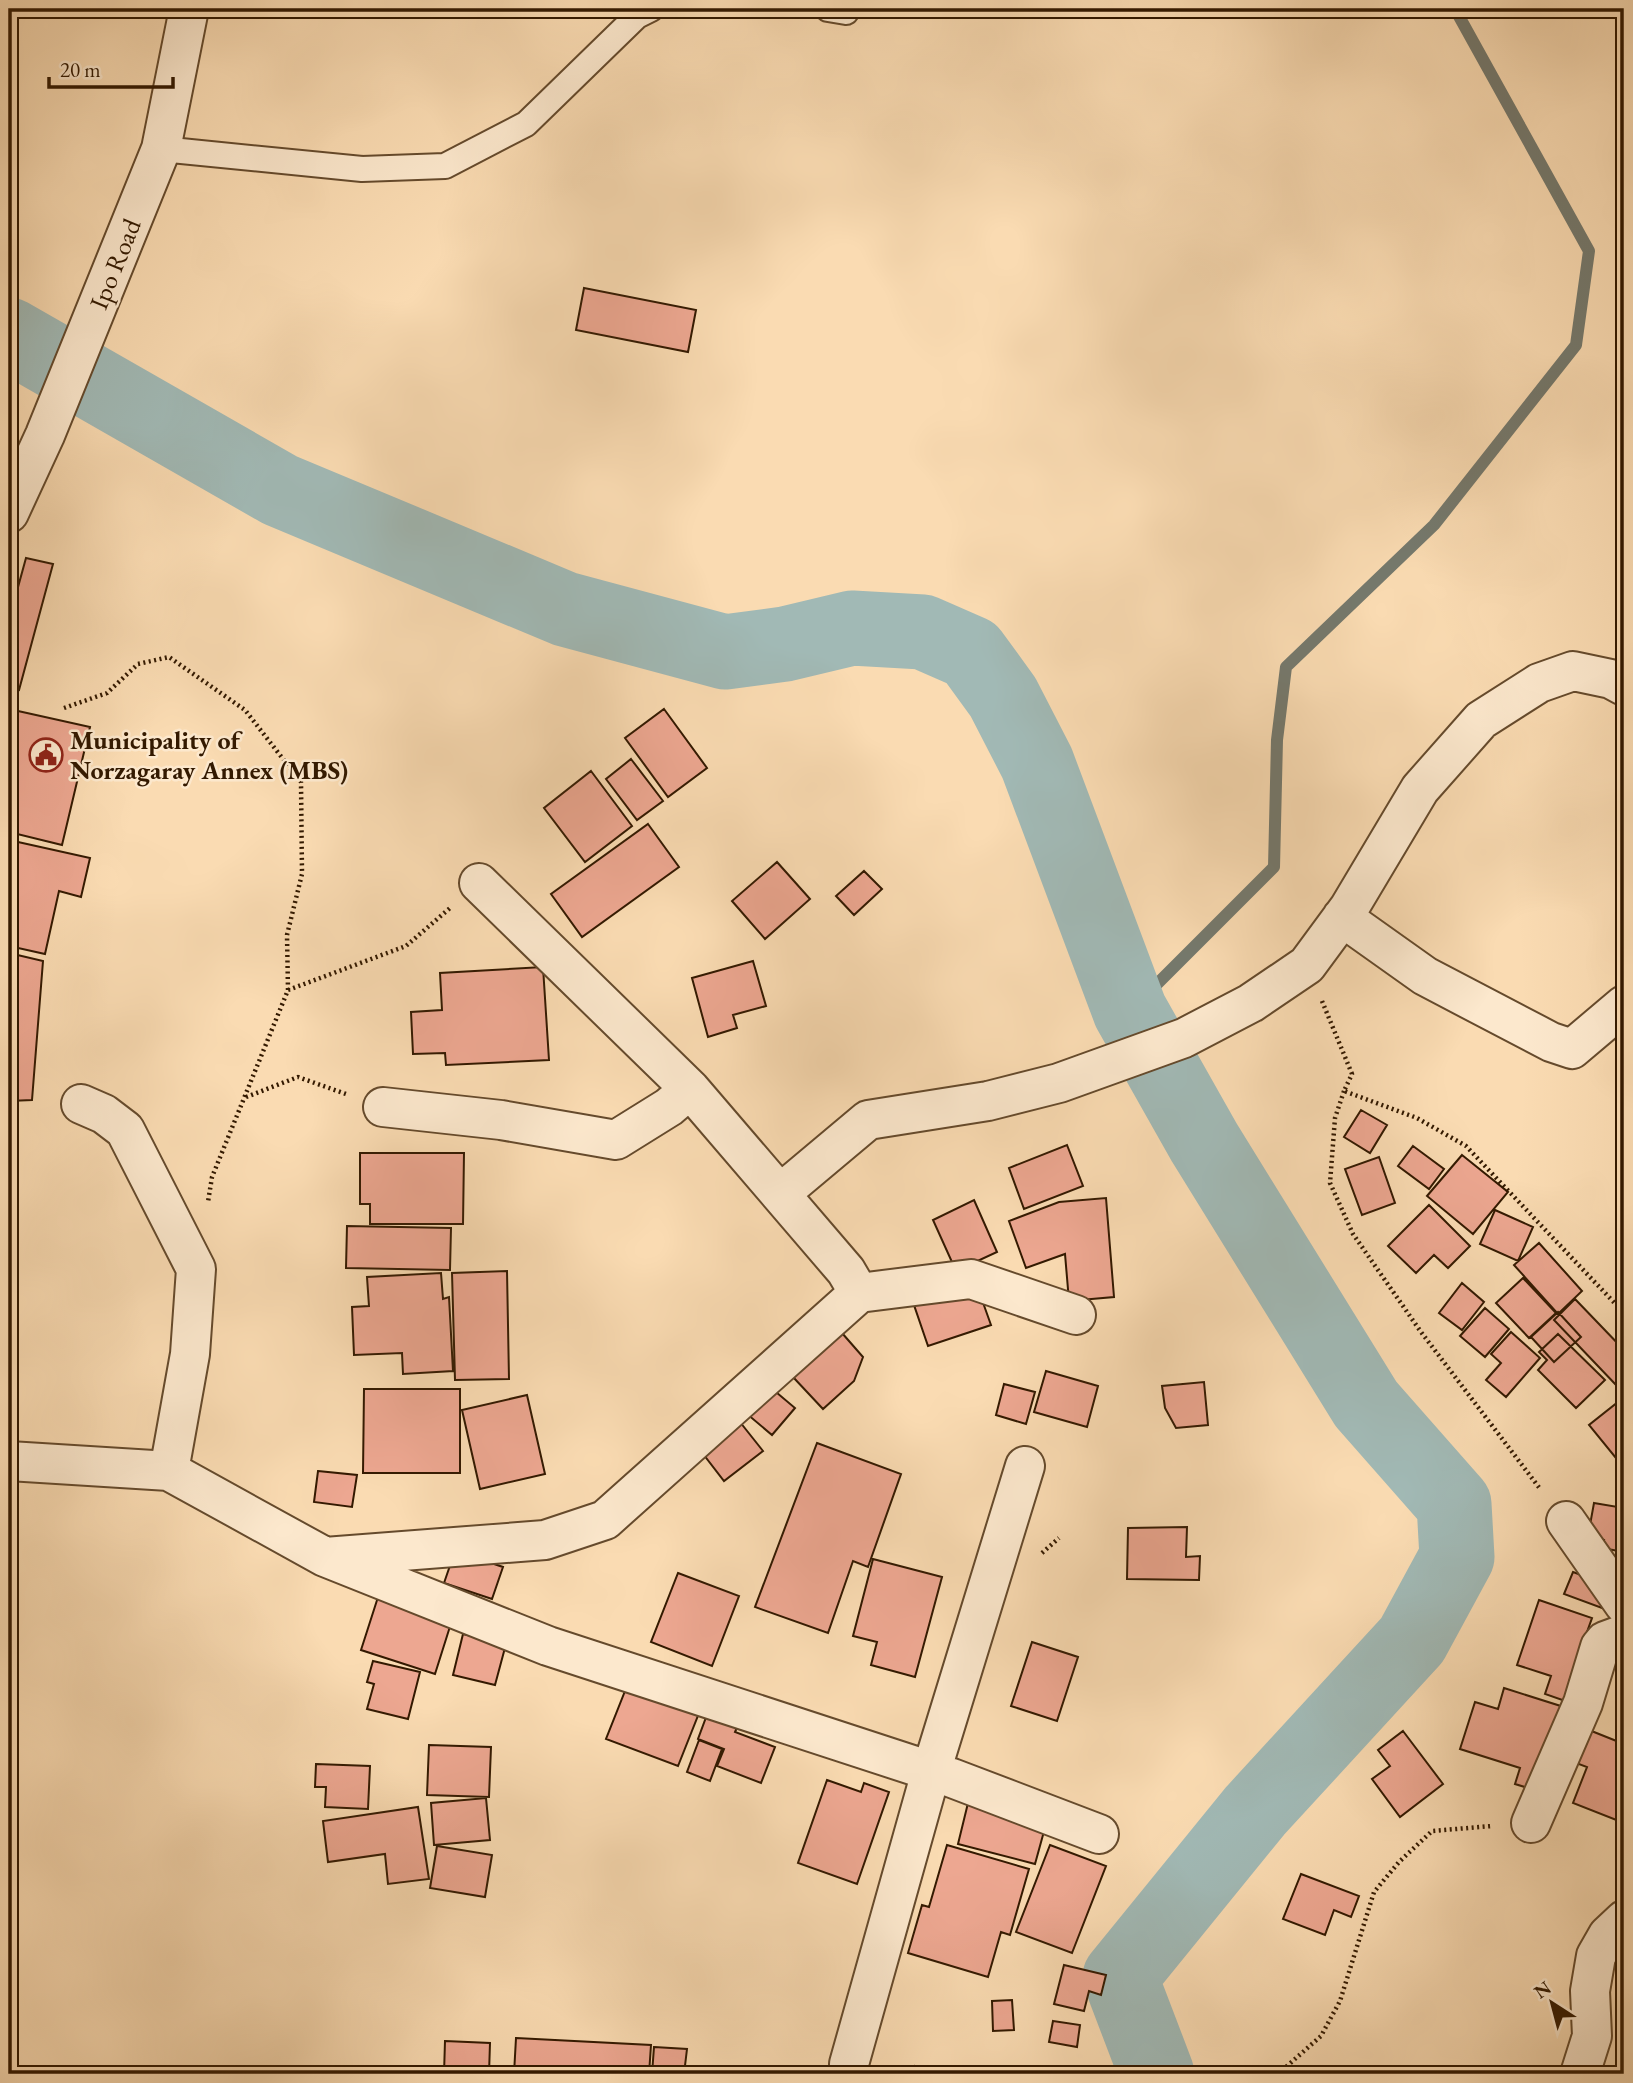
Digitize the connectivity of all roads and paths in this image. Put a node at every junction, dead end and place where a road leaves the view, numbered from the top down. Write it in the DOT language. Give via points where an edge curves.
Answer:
graph roads {
  1 [pos="189,9"];
  2 [pos="651,9"];
  3 [pos="161,149"];
  4 [pos="9,511"];
  5 [pos="1624,686"];
  6 [pos="64,708"];
  7 [pos="479,883"];
  8 [pos="1342,917"];
  9 [pos="1307,965"];
  10 [pos="288,990"];
  11 [pos="1624,1005"];
  12 [pos="690,1089"];
  13 [pos="1345,1091"];
  14 [pos="246,1097"];
  15 [pos="81,1104"];
  16 [pos="383,1107"];
  17 [pos="781,1193"];
  18 [pos="207,1203"];
  19 [pos="859,1293"];
  20 [pos="1624,1314"];
  21 [pos="1076,1315"];
  22 [pos="9,1461"];
  23 [pos="1025,1466"];
  24 [pos="169,1471"];
  25 [pos="1566,1521"];
  26 [pos="325,1557"];
  27 [pos="1624,1604"];
  28 [pos="1624,1634"];
  29 [pos="931,1772"];
  30 [pos="1531,1822"];
  31 [pos="1099,1834"];
  32 [pos="1624,1920"];
  33 [pos="850,2074"];
  34 [pos="1278,2074"];
  35 [pos="1580,2074"];
  1 -- 3 [label="street, Ipo Road"];
  2 -- 3 [label="lane" via="637,16 526,124 445,166 362,170"];
  3 -- 4 [label="street, Ipo Road" via="45,435"];
  5 -- 8 [label="street" via="1573,671 1539,682 1481,720 1420,789"];
  6 -- 10 [label="path" via="107,693 138,664 169,657 253,720 301,782 302,874 287,935"];
  7 -- 10 [label="path" via="406,946"];
  7 -- 12 [label="street"];
  8 -- 9 [label="street"];
  8 -- 11 [label="street" via="1424,976 1573,1049"];
  9 -- 13 [label="path" via="1352,1074"];
  9 -- 17 [label="street" via="1251,1003 1184,1038 1059,1083 988,1101 868,1120"];
  10 -- 14 [label="path"];
  12 -- 16 [label="street" via="616,1140 502,1120"];
  12 -- 17 [label="street"];
  13 -- 20 [label="path" via="1417,1118 1466,1146"];
  13 -- 25 [label="path" via="1335,1118 1330,1183 1353,1234 1429,1343"];
  14 -- 16 [label="path" via="298,1077"];
  14 -- 18 [label="path" via="212,1177"];
  15 -- 24 [label="street" via="125,1130 195,1269 190,1354"];
  17 -- 19 [label="street"];
  19 -- 21 [label="street" via="971,1279"];
  19 -- 26 [label="street" via="605,1520 545,1540"];
  22 -- 24 [label="street"];
  23 -- 29 [label="street"];
  24 -- 26 [label="street"];
  25 -- 27 [label="street"];
  26 -- 29 [label="street" via="548,1646"];
  28 -- 30 [label="street" via="1600,1647 1583,1703"];
  29 -- 31 [label="street"];
  29 -- 33 [label="street" via="849,2064"];
  30 -- 34 [label="path" via="1432,1831 1399,1862 1374,1892 1340,2001 1321,2036"];
  32 -- 35 [label="street" via="1596,1956 1590,1991 1592,2036"];
}
